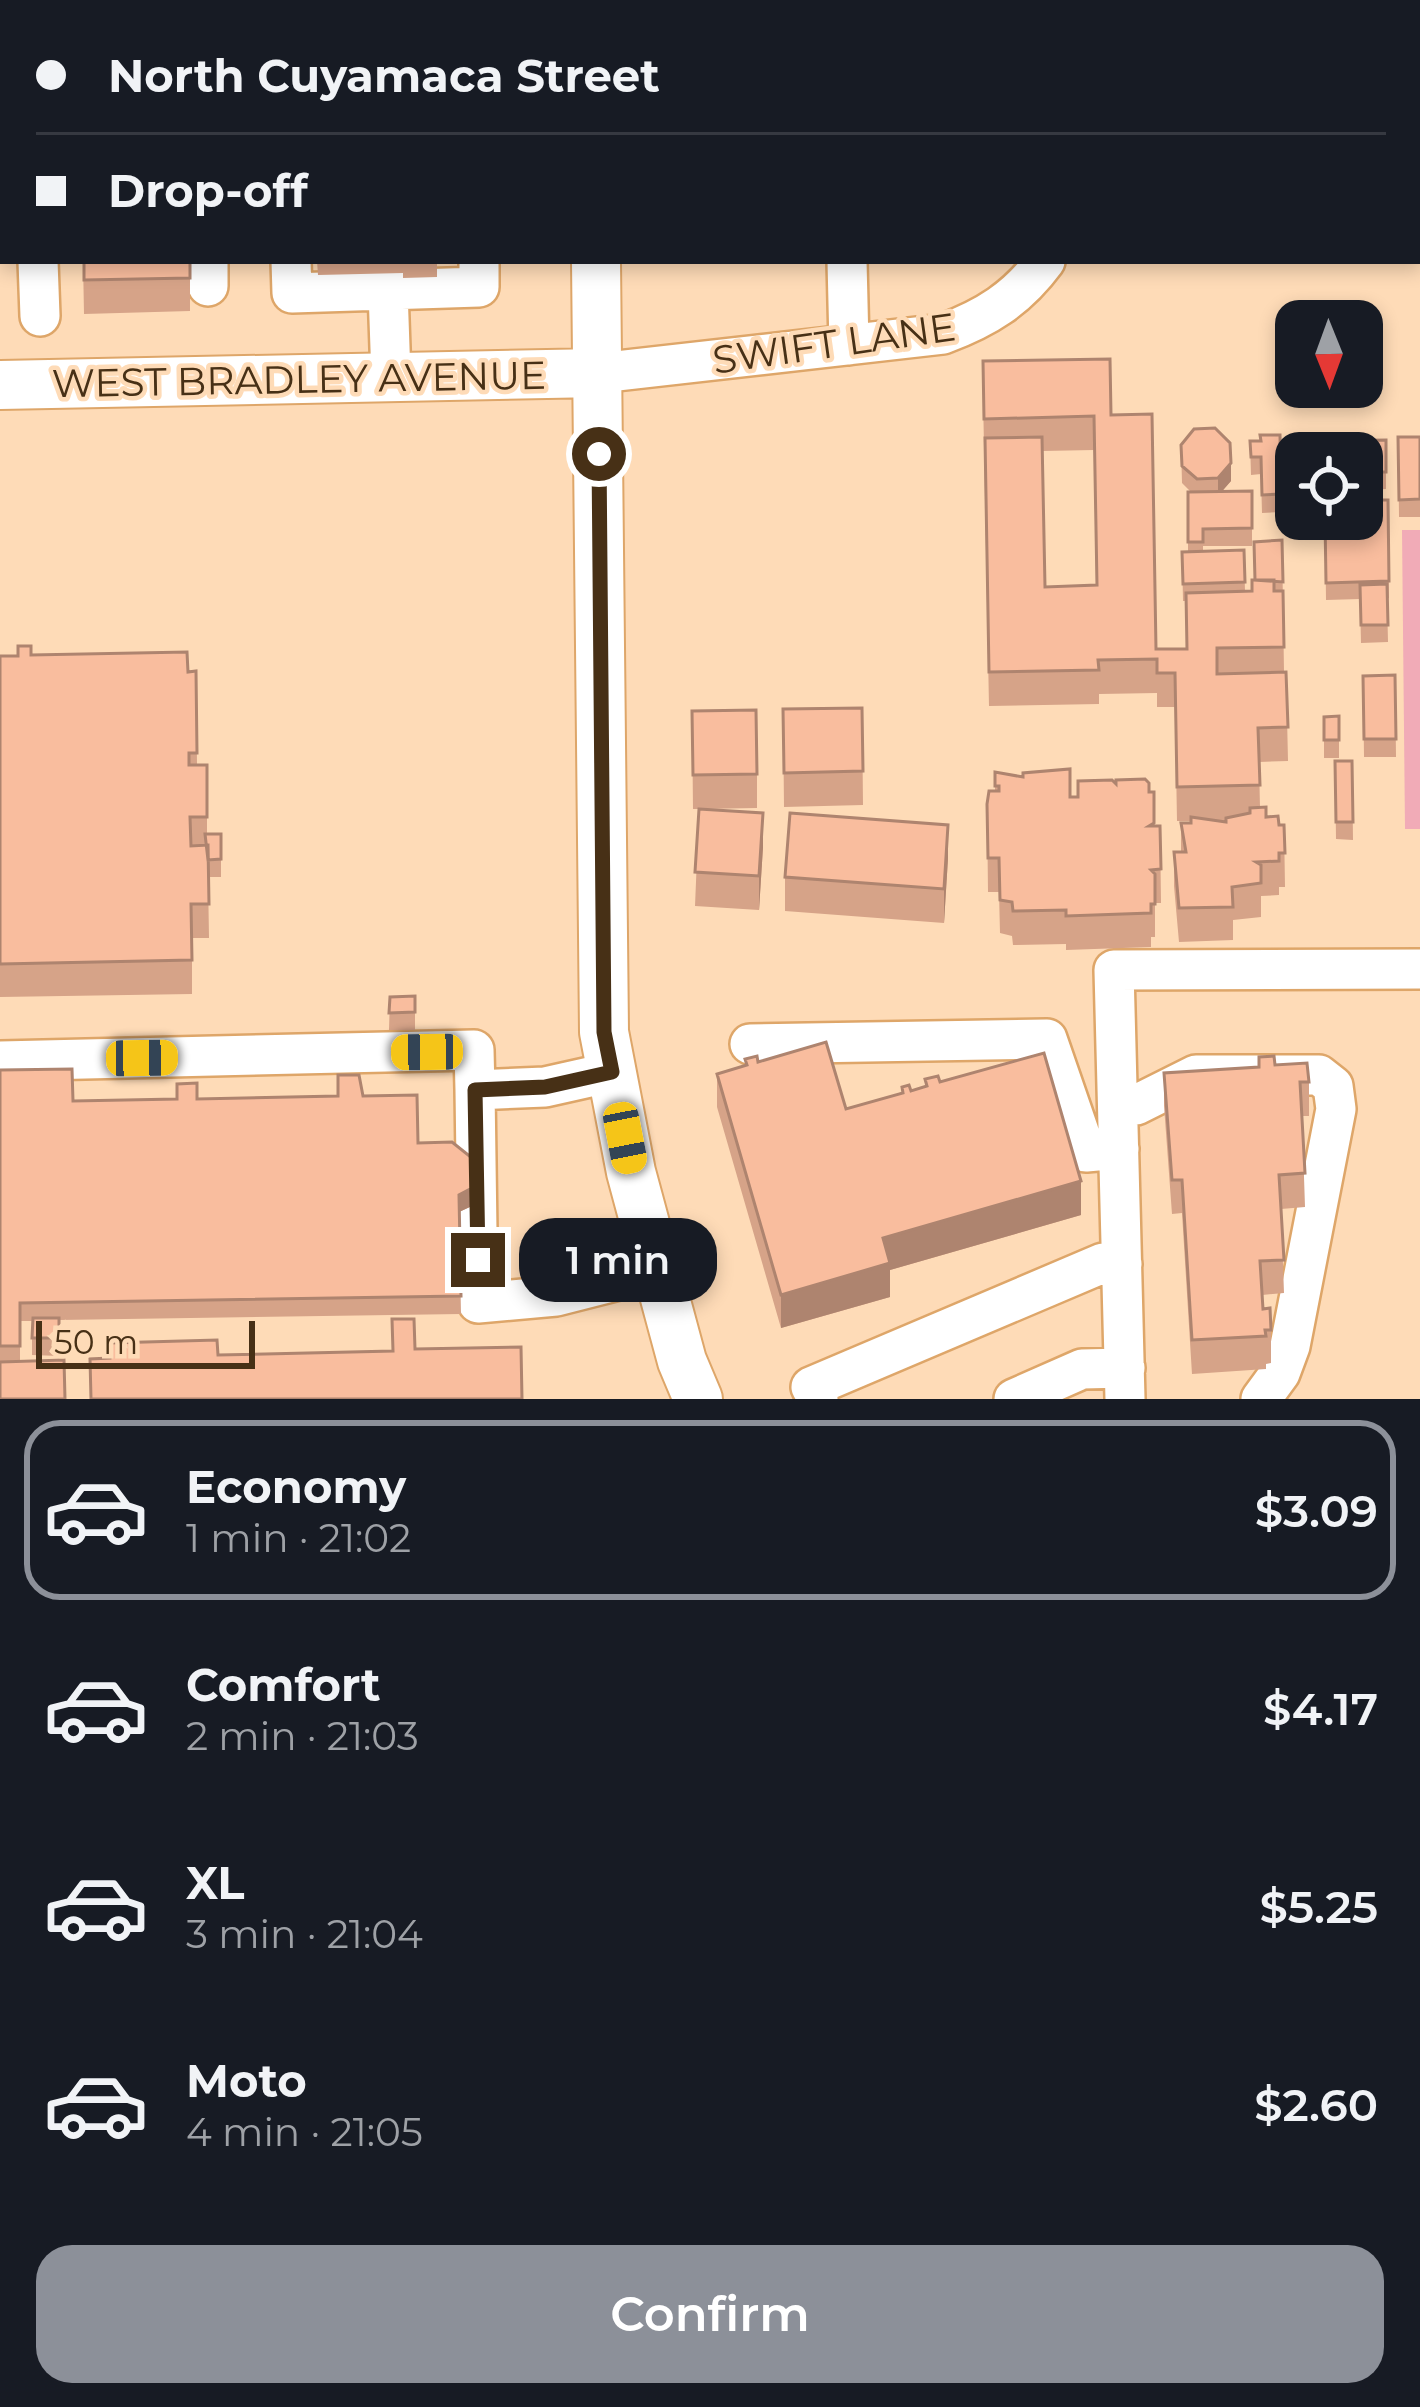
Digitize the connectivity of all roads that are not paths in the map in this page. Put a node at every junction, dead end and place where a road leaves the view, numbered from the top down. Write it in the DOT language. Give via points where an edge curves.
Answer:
graph roads {
  1 [pos="38,264"];
  2 [pos="291,264"];
  3 [pos="479,264"];
  4 [pos="596,264"];
  5 [pos="847,264"];
  6 [pos="1043,264"];
  7 [pos="388,290"];
  8 [pos="40,316"];
  9 [pos="849,345"];
  10 [pos="599,373"];
  11 [pos="391,377"];
  12 [pos="0,385"];
  13 [pos="1420,969"];
  14 [pos="750,1044"];
  15 [pos="0,1061"];
  16 [pos="612,1072"];
  17 [pos="475,1090"];
  18 [pos="1118,1103"];
  19 [pos="1119,1149"];
  20 [pos="1122,1264"];
  21 [pos="658,1270"];
  22 [pos="1125,1383"];
  23 [pos="698,1399"];
  24 [pos="818,1399"];
  25 [pos="1014,1399"];
  26 [pos="1261,1399"];
  1 -- 8 [label="street"];
  2 -- 7 [label="street" via="292,292"];
  3 -- 7 [label="street" via="479,287"];
  4 -- 10 [label="main road"];
  5 -- 9 [label="street"];
  6 -- 9 [label="street, SWIFT LANE" via="986,318 943,334"];
  7 -- 11 [label="street"];
  9 -- 10 [label="street, SWIFT LANE"];
  10 -- 11 [label="main road, WEST BRADLEY AVENUE"];
  10 -- 16 [label="main road" via="604,1032"];
  11 -- 12 [label="main road, WEST BRADLEY AVENUE"];
  13 -- 18 [label="street" via="1114,970"];
  14 -- 19 [label="street" via="1047,1040 1086,1152"];
  15 -- 17 [label="street" via="474,1050"];
  16 -- 17 [label="street" via="545,1087"];
  16 -- 21 [label="main road"];
  17 -- 21 [label="street" via="478,1303 556,1296"];
  18 -- 19 [label="street"];
  18 -- 26 [label="street" via="1136,1106 1196,1075 1319,1076 1333,1086 1336,1109 1290,1346"];
  19 -- 20 [label="street"];
  20 -- 22 [label="street"];
  20 -- 24 [label="street" via="1103,1263 812,1387"];
  21 -- 23 [label="main road"];
  22 -- 25 [label="street" via="1082,1369"];
}
